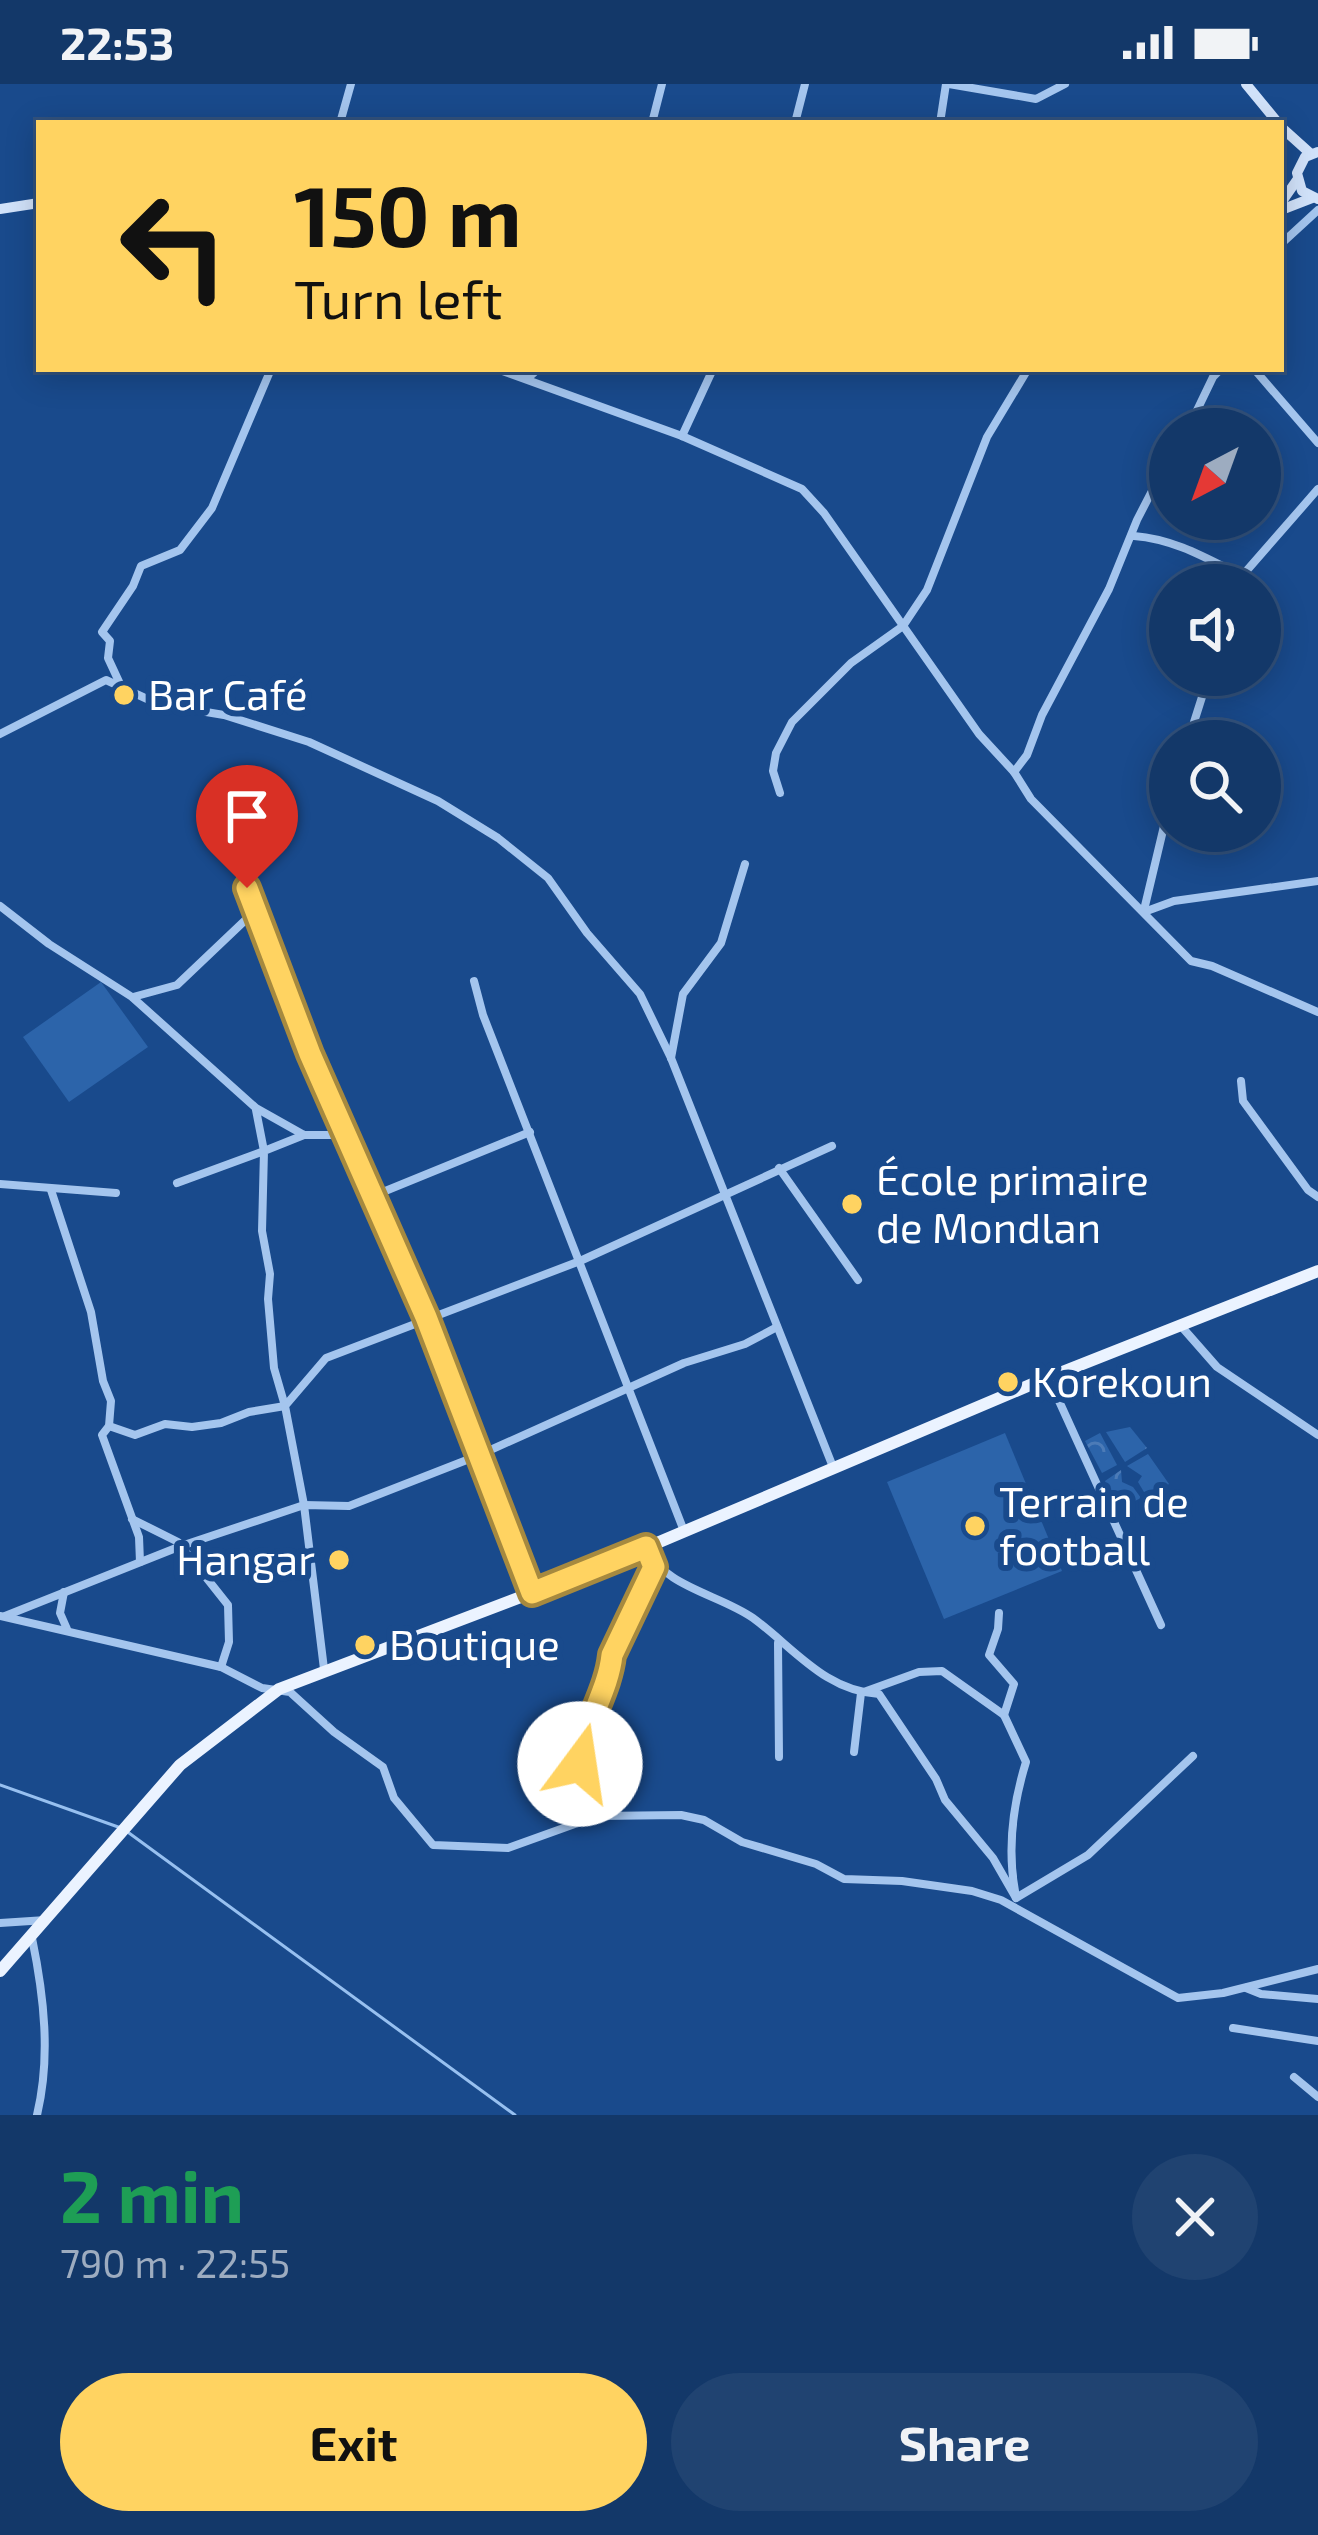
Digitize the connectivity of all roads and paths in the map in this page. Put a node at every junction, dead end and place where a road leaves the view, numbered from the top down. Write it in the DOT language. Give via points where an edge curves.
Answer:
graph roads {
  1 [pos="351,84"];
  2 [pos="662,84"];
  3 [pos="805,84"];
  4 [pos="947,84"];
  5 [pos="1065,84"];
  6 [pos="1246,84"];
  7 [pos="341,120"];
  8 [pos="653,120"];
  9 [pos="796,120"];
  10 [pos="941,120"];
  11 [pos="1275,120"];
  12 [pos="1284,130"];
  13 [pos="1284,135"];
  14 [pos="1314,153"];
  15 [pos="1298,174"];
  16 [pos="1284,200"];
  17 [pos="1316,202"];
  18 [pos="36,203"];
  19 [pos="1284,206"];
  20 [pos="0,209"];
  21 [pos="1284,240"];
  22 [pos="270,372"];
  23 [pos="507,372"];
  24 [pos="535,372"];
  25 [pos="712,372"];
  26 [pos="1026,372"];
  27 [pos="1218,372"];
  28 [pos="1257,372"];
  29 [pos="528,378"];
  30 [pos="1198,408"];
  31 [pos="682,436"];
  32 [pos="1318,443"];
  33 [pos="1318,489"];
  34 [pos="1149,497"];
  35 [pos="1134,536"];
  36 [pos="1213,564"];
  37 [pos="1254,564"];
  38 [pos="903,626"];
  39 [pos="121,687"];
  40 [pos="0,734"];
  41 [pos="1014,772"];
  42 [pos="780,794"];
  43 [pos="227,847"];
  44 [pos="1158,852"];
  45 [pos="745,863"];
  46 [pos="1318,880"];
  47 [pos="0,906"];
  48 [pos="256,910"];
  49 [pos="1144,911"];
  50 [pos="474,981"];
  51 [pos="132,998"];
  52 [pos="1318,1012"];
  53 [pos="671,1058"];
  54 [pos="1241,1081"];
  55 [pos="256,1108"];
  56 [pos="530,1132"];
  57 [pos="304,1135"];
  58 [pos="346,1141"];
  59 [pos="832,1146"];
  60 [pos="264,1151"];
  61 [pos="778,1168"];
  62 [pos="177,1183"];
  63 [pos="0,1184"];
  64 [pos="51,1190"];
  65 [pos="116,1193"];
  66 [pos="373,1196"];
  67 [pos="725,1196"];
  68 [pos="1318,1197"];
  69 [pos="580,1261"];
  70 [pos="1318,1271"];
  71 [pos="858,1280"];
  72 [pos="426,1317"];
  73 [pos="1181,1326"];
  74 [pos="777,1327"];
  75 [pos="1048,1377"];
  76 [pos="626,1389"];
  77 [pos="285,1406"];
  78 [pos="109,1426"];
  79 [pos="1318,1435"];
  80 [pos="477,1456"];
  81 [pos="833,1467"];
  82 [pos="304,1505"];
  83 [pos="132,1519"];
  84 [pos="684,1531"];
  85 [pos="182,1546"];
  86 [pos="646,1547"];
  87 [pos="139,1563"];
  88 [pos="654,1567"];
  89 [pos="65,1591"];
  90 [pos="532,1593"];
  91 [pos="999,1613"];
  92 [pos="2,1617"];
  93 [pos="1162,1625"];
  94 [pos="67,1630"];
  95 [pos="778,1642"];
  96 [pos="221,1667"];
  97 [pos="324,1669"];
  98 [pos="279,1689"];
  99 [pos="861,1693"];
  100 [pos="1004,1715"];
  101 [pos="854,1752"];
  102 [pos="779,1756"];
  103 [pos="1193,1756"];
  104 [pos="580,1764"];
  105 [pos="1016,1898"];
  106 [pos="47,1920"];
  107 [pos="0,1927"];
  108 [pos="32,1938"];
  109 [pos="1318,1969"];
  110 [pos="0,1971"];
  111 [pos="1245,1988"];
  112 [pos="1318,2000"];
  113 [pos="1233,2028"];
  114 [pos="1318,2041"];
  115 [pos="1294,2077"];
  116 [pos="1318,2097"];
  117 [pos="37,2115"];
  1 -- 7 [label="street"];
  2 -- 8 [label="street"];
  3 -- 9 [label="street"];
  4 -- 5 [label="street" via="1036,99"];
  4 -- 10 [label="street"];
  6 -- 11 [label="main road"];
  12 -- 14 [label="main road"];
  13 -- 15 [label="main road"];
  14 -- 15 [label="main road"];
  15 -- 16 [label="main road"];
  15 -- 17 [label="main road"];
  17 -- 19 [label="main road"];
  17 -- 21 [label="street"];
  18 -- 20 [label="main road"];
  22 -- 39 [label="street" via="212,508 179,550 141,566 102,632"];
  23 -- 29 [label="street"];
  24 -- 29 [label="street"];
  25 -- 31 [label="street"];
  26 -- 38 [label="street" via="986,437 927,590"];
  27 -- 30 [label="street"];
  28 -- 32 [label="street"];
  29 -- 31 [label="street"];
  31 -- 38 [label="street" via="802,489"];
  33 -- 37 [label="street"];
  34 -- 35 [label="street"];
  35 -- 36 [label="street" via="1160,538"];
  35 -- 41 [label="street"];
  38 -- 41 [label="street"];
  38 -- 42 [label="street" via="851,663 792,722 773,771"];
  39 -- 40 [label="street" via="106,680"];
  39 -- 53 [label="street" via="309,742 498,838 548,878 640,994"];
  41 -- 49 [label="street" via="1031,799"];
  43 -- 48 [label="street"];
  44 -- 49 [label="street"];
  45 -- 53 [label="street" via="721,943 683,994"];
  46 -- 49 [label="street"];
  47 -- 51 [label="street"];
  48 -- 51 [label="street" via="177,985"];
  48 -- 58 [label="street"];
  49 -- 52 [label="street" via="1191,961"];
  50 -- 56 [label="street"];
  51 -- 55 [label="street"];
  53 -- 67 [label="street"];
  54 -- 68 [label="street" via="1243,1101"];
  55 -- 57 [label="street"];
  55 -- 60 [label="street"];
  56 -- 66 [label="street"];
  56 -- 69 [label="street"];
  57 -- 58 [label="street"];
  57 -- 60 [label="street"];
  58 -- 66 [label="street"];
  59 -- 61 [label="street"];
  60 -- 62 [label="street"];
  60 -- 77 [label="street" via="262,1231"];
  61 -- 67 [label="street"];
  61 -- 71 [label="street"];
  63 -- 64 [label="street"];
  64 -- 65 [label="street"];
  64 -- 78 [label="street" via="91,1312 111,1400"];
  66 -- 72 [label="street"];
  67 -- 69 [label="street"];
  67 -- 74 [label="street"];
  69 -- 72 [label="street"];
  69 -- 76 [label="street"];
  70 -- 73 [label="main road"];
  72 -- 77 [label="street" via="326,1358"];
  72 -- 80 [label="street"];
  73 -- 75 [label="main road"];
  73 -- 79 [label="street" via="1217,1367"];
  74 -- 76 [label="street"];
  74 -- 81 [label="street"];
  75 -- 81 [label="main road"];
  75 -- 93 [label="street"];
  76 -- 80 [label="street"];
  76 -- 84 [label="street"];
  77 -- 78 [label="street" via="136,1435"];
  77 -- 82 [label="street"];
  78 -- 83 [label="street" via="102,1436"];
  80 -- 82 [label="street" via="349,1506"];
  80 -- 90 [label="street"];
  81 -- 84 [label="main road"];
  82 -- 85 [label="street"];
  82 -- 97 [label="street"];
  83 -- 85 [label="street"];
  83 -- 87 [label="street"];
  84 -- 86 [label="main road"];
  85 -- 87 [label="street"];
  85 -- 96 [label="street" via="229,1605"];
  86 -- 88 [label="street"];
  86 -- 90 [label="main road"];
  87 -- 89 [label="street"];
  88 -- 95 [label="street" via="752,1618"];
  88 -- 104 [label="street" via="612,1655"];
  89 -- 92 [label="street"];
  89 -- 94 [label="street" via="60,1613"];
  90 -- 97 [label="main road"];
  91 -- 100 [label="street" via="989,1655 1014,1684"];
  92 -- 94 [label="street"];
  94 -- 96 [label="street"];
  95 -- 99 [label="street" via="821,1676"];
  95 -- 102 [label="street"];
  96 -- 98 [label="street"];
  97 -- 98 [label="main road"];
  98 -- 106 [label="main road" via="180,1765"];
  98 -- 111 [label="street" via="383,1766 394,1798 433,1845 508,1849 597,1816 681,1814 844,1879 1001,1900 1178,1998"];
  99 -- 100 [label="street" via="942,1671"];
  99 -- 101 [label="street"];
  99 -- 105 [label="street" via="879,1694"];
  100 -- 105 [label="street" via="1026,1762 1012,1832"];
  103 -- 105 [label="street" via="1088,1855"];
  106 -- 107 [label="street"];
  106 -- 108 [label="main road"];
  108 -- 110 [label="main road"];
  108 -- 117 [label="street" via="45,2054"];
  109 -- 111 [label="street"];
  111 -- 112 [label="street"];
  113 -- 114 [label="street"];
  115 -- 116 [label="street"];
}
